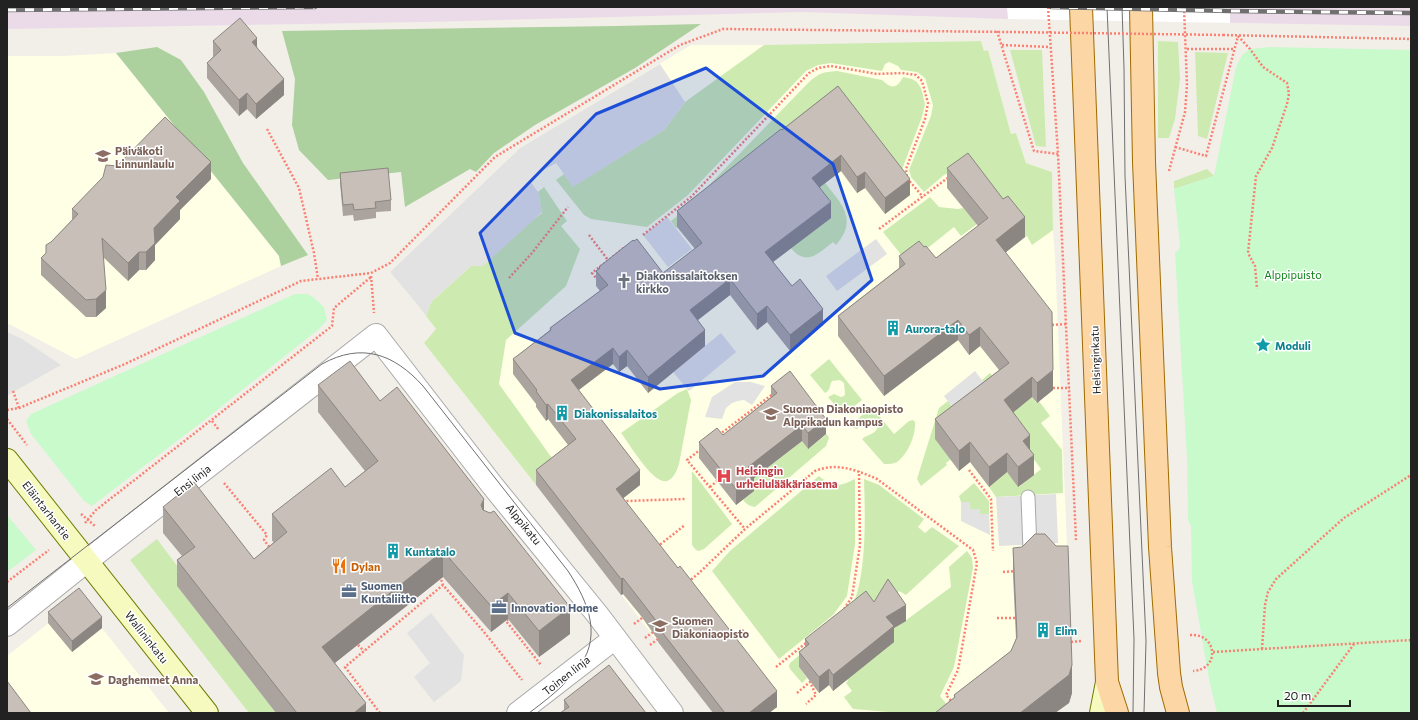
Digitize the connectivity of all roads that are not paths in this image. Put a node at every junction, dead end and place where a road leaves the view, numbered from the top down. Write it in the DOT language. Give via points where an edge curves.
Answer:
graph roads {
  1 [pos="1081,7"];
  2 [pos="1141,7"];
  3 [pos="376,335"];
  4 [pos="7,460"];
  5 [pos="1028,497"];
  6 [pos="1030,550"];
  7 [pos="87,561"];
  8 [pos="7,625"];
  9 [pos="615,638"];
  10 [pos="1107,682"];
  11 [pos="1171,687"];
  12 [pos="530,709"];
  13 [pos="207,713"];
  14 [pos="672,713"];
  15 [pos="1101,713"];
  16 [pos="1117,713"];
  17 [pos="1167,713"];
  18 [pos="1178,713"];
  1 -- 10 [label="main road, Helsinginkatu"];
  2 -- 11 [label="main road" via="1144,162 1160,548"];
  3 -- 7 [label="street, Ensi linja"];
  3 -- 9 [label="street, Alppikatu" via="509,516 597,614"];
  4 -- 7 [label="main road, Eläintarhantie"];
  5 -- 6 [label="lane"];
  7 -- 8 [label="street, Ensi linja"];
  7 -- 13 [label="main road, Wallininkatu"];
  9 -- 12 [label="street, Toinen linja"];
  9 -- 14 [label="street, Alppikatu"];
  10 -- 15 [label="main road, Helsinginkatu"];
  10 -- 16 [label="main road"];
  11 -- 17 [label="main road"];
  11 -- 18 [label="main road"];
}
